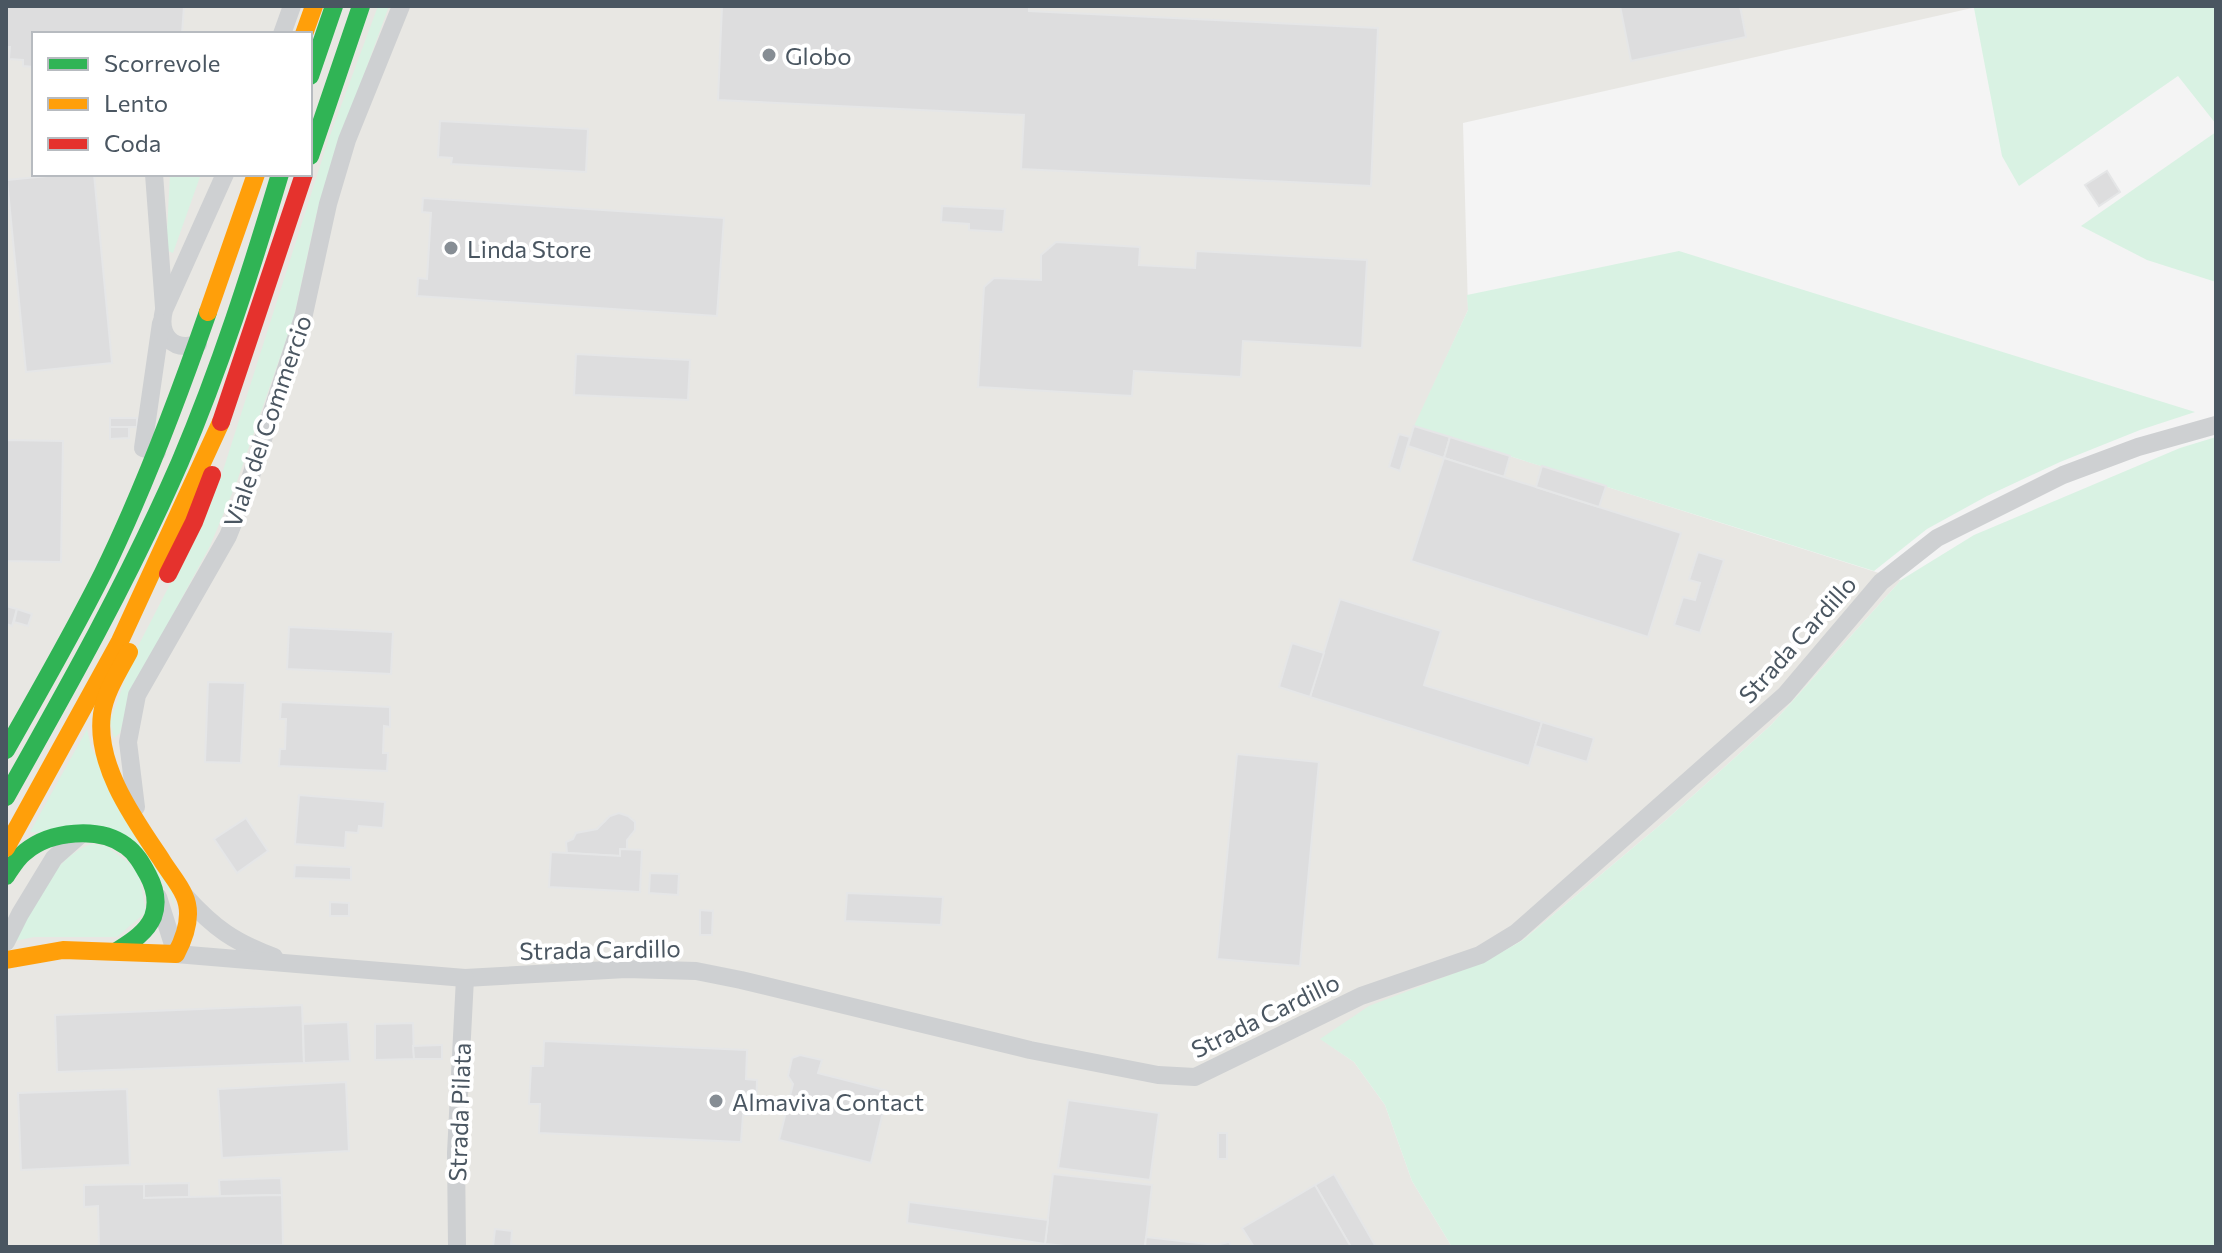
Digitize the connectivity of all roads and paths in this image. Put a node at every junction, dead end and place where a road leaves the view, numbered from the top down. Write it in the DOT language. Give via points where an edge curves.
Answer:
graph roads {
  1 [pos="292,6"];
  2 [pos="314,6"];
  3 [pos="334,6"];
  4 [pos="361,6"];
  5 [pos="401,6"];
  6 [pos="283,32"];
  7 [pos="305,32"];
  8 [pos="312,70"];
  9 [pos="312,150"];
  10 [pos="154,176"];
  11 [pos="224,176"];
  12 [pos="255,176"];
  13 [pos="279,176"];
  14 [pos="303,176"];
  15 [pos="162,316"];
  16 [pos="198,344"];
  17 [pos="229,403"];
  18 [pos="2216,425"];
  19 [pos="157,452"];
  20 [pos="6,750"];
  21 [pos="6,797"];
  22 [pos="140,825"];
  23 [pos="80,835"];
  24 [pos="6,848"];
  25 [pos="6,876"];
  26 [pos="156,892"];
  27 [pos="185,896"];
  28 [pos="117,951"];
  29 [pos="8,953"];
  30 [pos="176,954"];
  31 [pos="295,964"];
  32 [pos="465,978"];
  33 [pos="457,1247"];
  1 -- 6 [label="street"];
  2 -- 7 [label="main road"];
  3 -- 8 [label="main road"];
  4 -- 9 [label="main road"];
  5 -- 22 [label="street, Viale del Commercio" via="347,140 304,314 237,514 137,695 128,742"];
  10 -- 15 [label="street"];
  11 -- 15 [label="street"];
  12 -- 16 [label="main road"];
  13 -- 21 [label="main road" via="180,462 75,676"];
  14 -- 17 [label="main road"];
  15 -- 16 [label="street" via="166,337 178,345"];
  15 -- 19 [label="street" via="143,448"];
  16 -- 19 [label="main road"];
  17 -- 22 [label="main road" via="215,468 194,522 103,712 106,758"];
  17 -- 24 [label="main road" via="120,641"];
  18 -- 32 [label="street, Strada Cardillo" via="2063,475 1937,538 1881,582 1785,695 1516,933 1480,955 1361,996 1195,1077 1158,1075 1030,1050 696,971 626,969"];
  19 -- 20 [label="main road" via="115,548"];
  22 -- 27 [label="main road"];
  23 -- 25 [label="main road" via="32,847"];
  23 -- 26 [label="main road" via="110,838 131,849"];
  23 -- 29 [label="street" via="54,858"];
  26 -- 28 [label="main road" via="157,906 142,935"];
  26 -- 30 [label="street"];
  27 -- 30 [label="main road" via="187,935"];
  27 -- 31 [label="street" via="234,941"];
  28 -- 29 [label="main road, Strada Cardillo"];
  28 -- 30 [label="main road, Strada Cardillo"];
  30 -- 31 [label="street, Strada Cardillo"];
  31 -- 32 [label="street, Strada Cardillo"];
  32 -- 33 [label="street, Strada Pilata"];
}
